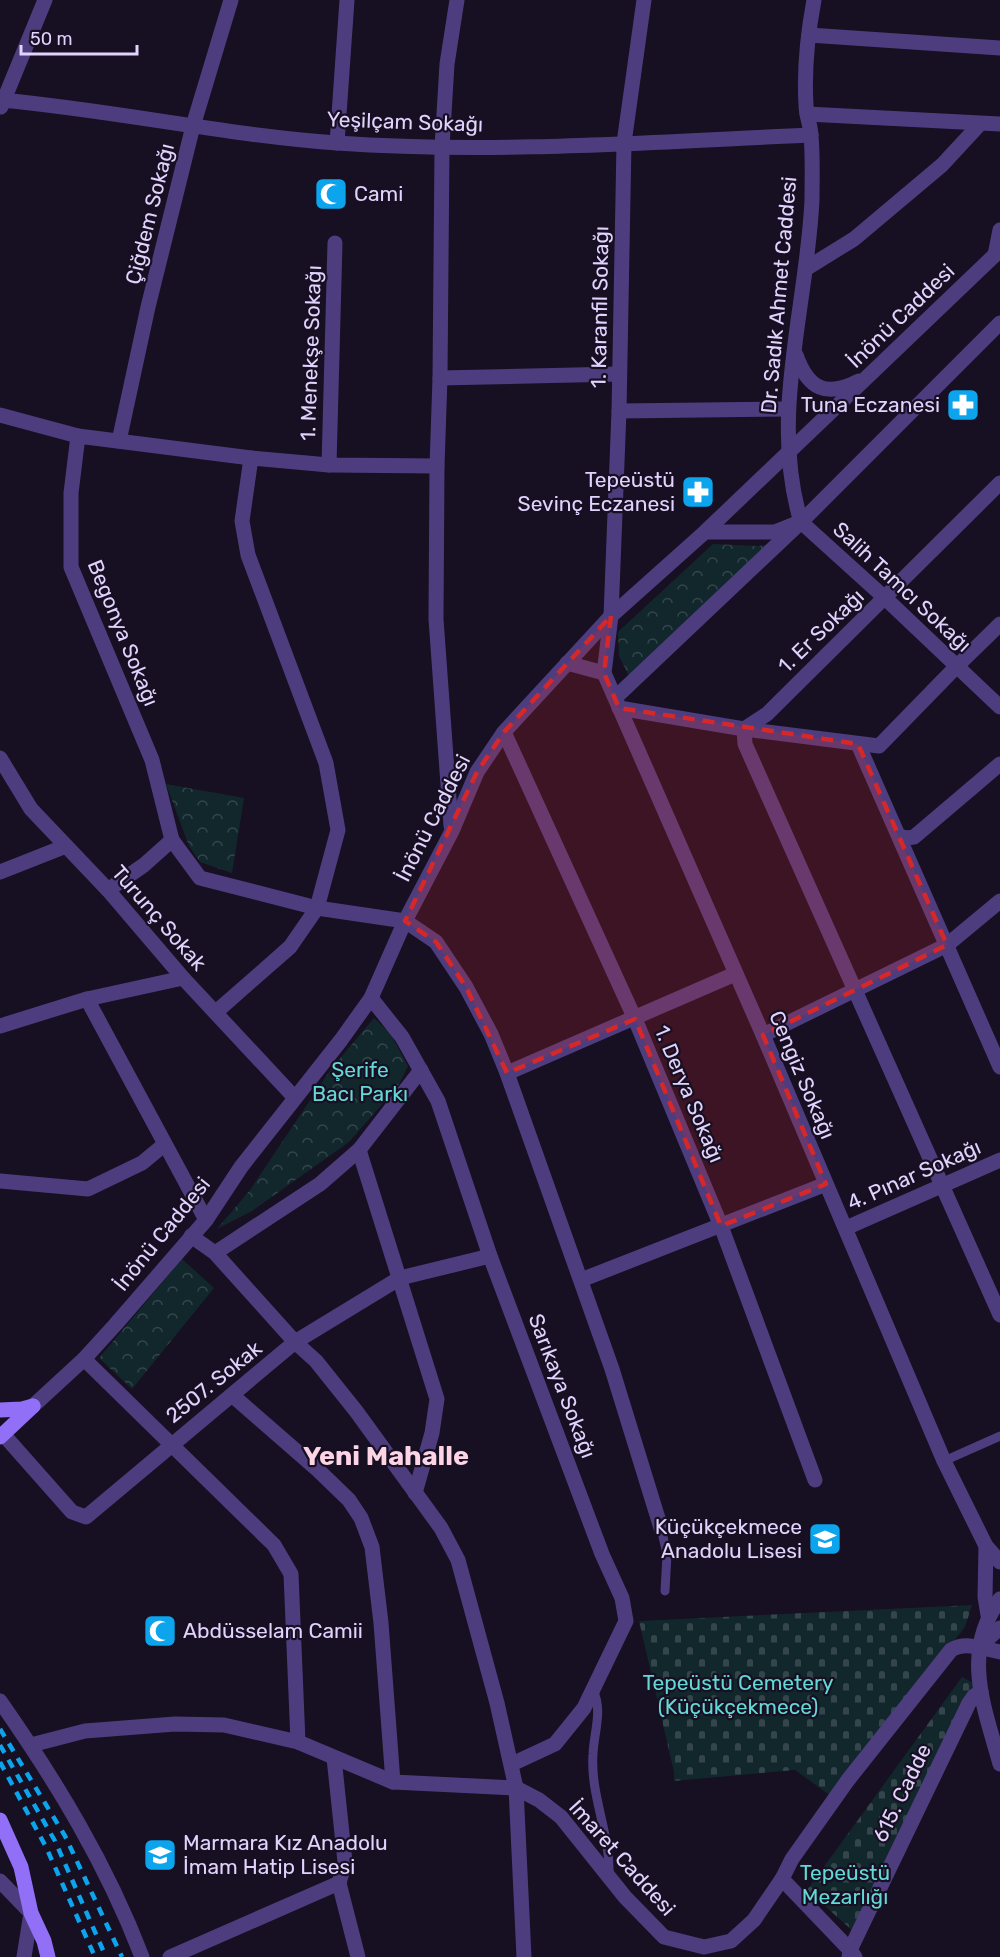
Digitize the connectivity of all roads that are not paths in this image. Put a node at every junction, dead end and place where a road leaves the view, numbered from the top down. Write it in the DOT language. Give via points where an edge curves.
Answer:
graph roads {
  1 [pos="45,0"];
  2 [pos="231,0"];
  3 [pos="346,0"];
  4 [pos="457,0"];
  5 [pos="644,0"];
  6 [pos="814,0"];
  7 [pos="809,34"];
  8 [pos="1000,48"];
  9 [pos="1,103"];
  10 [pos="807,114"];
  11 [pos="980,124"];
  12 [pos="1000,124"];
  13 [pos="193,126"];
  14 [pos="812,135"];
  15 [pos="337,143"];
  16 [pos="624,143"];
  17 [pos="442,147"];
  18 [pos="1000,230"];
  19 [pos="335,243"];
  20 [pos="998,255"];
  21 [pos="807,268"];
  22 [pos="1000,323"];
  23 [pos="794,351"];
  24 [pos="619,374"];
  25 [pos="867,377"];
  26 [pos="440,378"];
  27 [pos="787,409"];
  28 [pos="618,411"];
  29 [pos="0,415"];
  30 [pos="78,436"];
  31 [pos="119,441"];
  32 [pos="788,454"];
  33 [pos="251,458"];
  34 [pos="329,465"];
  35 [pos="437,466"];
  36 [pos="1000,483"];
  37 [pos="801,522"];
  38 [pos="705,532"];
  39 [pos="885,598"];
  40 [pos="610,616"];
  41 [pos="1000,624"];
  42 [pos="567,663"];
  43 [pos="956,667"];
  44 [pos="604,673"];
  45 [pos="617,703"];
  46 [pos="1000,707"];
  47 [pos="744,729"];
  48 [pos="504,732"];
  49 [pos="858,744"];
  50 [pos="1,763"];
  51 [pos="1000,764"];
  52 [pos="452,831"];
  53 [pos="899,836"];
  54 [pos="172,840"];
  55 [pos="66,846"];
  56 [pos="0,872"];
  57 [pos="108,891"];
  58 [pos="1000,901"];
  59 [pos="317,908"];
  60 [pos="405,921"];
  61 [pos="947,945"];
  62 [pos="735,974"];
  63 [pos="183,978"];
  64 [pos="854,990"];
  65 [pos="371,998"];
  66 [pos="87,999"];
  67 [pos="216,1012"];
  68 [pos="635,1019"];
  69 [pos="0,1026"];
  70 [pos="763,1035"];
  71 [pos="998,1057"];
  72 [pos="421,1070"];
  73 [pos="507,1073"];
  74 [pos="295,1098"];
  75 [pos="165,1144"];
  76 [pos="359,1150"];
  77 [pos="1000,1160"];
  78 [pos="0,1181"];
  79 [pos="826,1184"];
  80 [pos="942,1186"];
  81 [pos="206,1220"];
  82 [pos="721,1226"];
  83 [pos="846,1228"];
  84 [pos="191,1236"];
  85 [pos="215,1253"];
  86 [pos="490,1256"];
  87 [pos="400,1278"];
  88 [pos="581,1281"];
  89 [pos="1000,1315"];
  90 [pos="295,1342"];
  91 [pos="84,1359"];
  92 [pos="232,1395"];
  93 [pos="33,1406"];
  94 [pos="0,1410"];
  95 [pos="2,1435"];
  96 [pos="1000,1436"];
  97 [pos="170,1445"];
  98 [pos="944,1461"];
  99 [pos="815,1480"];
  100 [pos="415,1493"];
  101 [pos="661,1528"];
  102 [pos="986,1546"];
  103 [pos="1000,1562"];
  104 [pos="665,1591"];
  105 [pos="1000,1599"];
  106 [pos="988,1615"];
  107 [pos="1000,1628"];
  108 [pos="979,1647"];
  109 [pos="1000,1652"];
  110 [pos="593,1690"];
  111 [pos="981,1692"];
  112 [pos="0,1701"];
  113 [pos="298,1742"];
  114 [pos="31,1745"];
  115 [pos="334,1758"];
  116 [pos="512,1764"];
  117 [pos="1000,1764"];
  118 [pos="393,1782"];
  119 [pos="516,1788"];
  120 [pos="0,1820"];
  121 [pos="609,1877"];
  122 [pos="782,1879"];
  123 [pos="0,1881"];
  124 [pos="339,1882"];
  125 [pos="31,1913"];
  126 [pos="697,1951"];
  127 [pos="851,1955"];
  128 [pos="24,1957"];
  129 [pos="48,1957"];
  130 [pos="142,1957"];
  131 [pos="170,1957"];
  132 [pos="358,1957"];
  133 [pos="524,1957"];
  1 -- 9 [label="street"];
  2 -- 13 [label="street, Çiğdem Sokağı"];
  3 -- 15 [label="street"];
  4 -- 17 [label="street" via="447,64"];
  5 -- 16 [label="street, 1. Karanfil Sokağı"];
  6 -- 7 [label="street, Dr. Sadık Ahmet Caddesi"];
  7 -- 8 [label="street"];
  7 -- 10 [label="street, Dr. Sadık Ahmet Caddesi"];
  9 -- 13 [label="street, Yeşilçam Sokağı"];
  10 -- 11 [label="street"];
  10 -- 14 [label="street, Dr. Sadık Ahmet Caddesi"];
  11 -- 12 [label="street"];
  11 -- 21 [label="street" via="942,165 854,239"];
  13 -- 15 [label="street, Yeşilçam Sokağı"];
  13 -- 31 [label="street, Çiğdem Sokağı"];
  14 -- 16 [label="street, Yeşilçam Sokağı"];
  14 -- 21 [label="street, Dr. Sadık Ahmet Caddesi"];
  15 -- 17 [label="street, Yeşilçam Sokağı"];
  16 -- 17 [label="street, Yeşilçam Sokağı"];
  16 -- 24 [label="street, 1. Karanfil Sokağı"];
  17 -- 26 [label="street"];
  18 -- 20 [label="street"];
  19 -- 34 [label="street, 1. Menekşe Sokağı"];
  20 -- 25 [label="street, İnönü Caddesi"];
  21 -- 23 [label="street, Dr. Sadık Ahmet Caddesi"];
  22 -- 37 [label="street"];
  23 -- 25 [label="street" via="807,380 820,388 846,388"];
  23 -- 27 [label="street, Dr. Sadık Ahmet Caddesi"];
  24 -- 26 [label="street"];
  24 -- 28 [label="street, 1. Karanfil Sokağı"];
  25 -- 32 [label="street, İnönü Caddesi"];
  26 -- 35 [label="street"];
  27 -- 28 [label="street"];
  27 -- 32 [label="street, Dr. Sadık Ahmet Caddesi"];
  28 -- 40 [label="street, 1. Karanfil Sokağı"];
  29 -- 30 [label="street"];
  30 -- 31 [label="street"];
  30 -- 54 [label="street, Begonya Sokağı" via="70,493 71,567 152,760"];
  31 -- 33 [label="street"];
  32 -- 37 [label="street, Dr. Sadık Ahmet Caddesi"];
  32 -- 38 [label="street, İnönü Caddesi"];
  33 -- 34 [label="street"];
  33 -- 59 [label="street" via="242,521 248,555 326,763 338,830"];
  34 -- 35 [label="street"];
  35 -- 52 [label="street" via="436,619"];
  36 -- 39 [label="street, 1. Er Sokağı"];
  37 -- 38 [label="street" via="775,532"];
  37 -- 39 [label="street, Salih Tamcı Sokağı"];
  37 -- 45 [label="street"];
  38 -- 40 [label="street, İnönü Caddesi"];
  39 -- 43 [label="street, Salih Tamcı Sokağı"];
  39 -- 47 [label="street, 1. Er Sokağı" via="767,714"];
  40 -- 42 [label="street, İnönü Caddesi"];
  40 -- 44 [label="street"];
  41 -- 43 [label="street"];
  42 -- 44 [label="street"];
  42 -- 48 [label="street, İnönü Caddesi"];
  43 -- 46 [label="street, Salih Tamcı Sokağı"];
  43 -- 49 [label="street" via="879,746"];
  44 -- 45 [label="street, Cengiz Sokağı"];
  45 -- 47 [label="street"];
  45 -- 62 [label="street, Cengiz Sokağı"];
  47 -- 49 [label="street"];
  47 -- 64 [label="street" via="745,744"];
  48 -- 52 [label="street, İnönü Caddesi" via="477,772"];
  48 -- 68 [label="street, 1. Derya Sokağı"];
  49 -- 53 [label="street"];
  50 -- 55 [label="street, Turunç Sokak" via="32,809"];
  51 -- 53 [label="street" via="914,837"];
  52 -- 60 [label="street, İnönü Caddesi"];
  53 -- 61 [label="street"];
  54 -- 57 [label="street"];
  54 -- 59 [label="street" via="200,878"];
  55 -- 56 [label="street"];
  55 -- 57 [label="street, Turunç Sokak"];
  57 -- 63 [label="street, Turunç Sokak"];
  58 -- 61 [label="street"];
  59 -- 60 [label="street"];
  59 -- 67 [label="street" via="290,948"];
  60 -- 65 [label="street, İnönü Caddesi"];
  60 -- 73 [label="street" via="436,942 466,987"];
  61 -- 64 [label="street"];
  61 -- 71 [label="street"];
  62 -- 68 [label="street"];
  62 -- 70 [label="street, Cengiz Sokağı"];
  63 -- 66 [label="street"];
  63 -- 67 [label="street, Turunç Sokak"];
  64 -- 70 [label="street"];
  64 -- 80 [label="street"];
  65 -- 72 [label="street, Sarıkaya Sokağı" via="402,1037"];
  65 -- 74 [label="street, İnönü Caddesi"];
  66 -- 69 [label="street"];
  66 -- 75 [label="street"];
  67 -- 74 [label="street, Turunç Sokak"];
  68 -- 73 [label="street"];
  68 -- 82 [label="street, 1. Derya Sokağı"];
  70 -- 79 [label="street, Cengiz Sokağı"];
  72 -- 76 [label="street"];
  72 -- 86 [label="street, Sarıkaya Sokağı" via="438,1101"];
  73 -- 88 [label="street"];
  74 -- 81 [label="street, İnönü Caddesi"];
  75 -- 78 [label="street" via="142,1163 88,1189"];
  75 -- 81 [label="street"];
  76 -- 85 [label="street" via="320,1184"];
  76 -- 87 [label="street"];
  77 -- 80 [label="street, 4. Pınar Sokağı"];
  79 -- 82 [label="street"];
  79 -- 83 [label="street, Cengiz Sokağı"];
  80 -- 83 [label="street, 4. Pınar Sokağı"];
  80 -- 89 [label="street"];
  81 -- 84 [label="street, İnönü Caddesi"];
  82 -- 88 [label="street"];
  82 -- 99 [label="street, 1. Derya Sokağı"];
  83 -- 98 [label="street, Cengiz Sokağı"];
  84 -- 85 [label="street"];
  84 -- 91 [label="street, İnönü Caddesi"];
  85 -- 90 [label="street"];
  86 -- 87 [label="street, 2507. Sokak"];
  86 -- 110 [label="street, Sarıkaya Sokağı" via="622,1598 626,1621"];
  87 -- 90 [label="street, 2507. Sokak"];
  87 -- 100 [label="street" via="437,1399 432,1434"];
  88 -- 101 [label="street"];
  90 -- 92 [label="street, 2507. Sokak"];
  90 -- 100 [label="street" via="316,1361 356,1411"];
  91 -- 93 [label="street, İnönü Caddesi"];
  91 -- 97 [label="street"];
  92 -- 97 [label="street, 2507. Sokak"];
  92 -- 118 [label="street" via="341,1492 361,1518 372,1548"];
  93 -- 94 [label="main road"];
  93 -- 95 [label="main road, İnönü Caddesi"];
  95 -- 97 [label="street, 2507. Sokak" via="72,1512 86,1517"];
  96 -- 98 [label="lane"];
  97 -- 113 [label="street" via="274,1545 291,1574"];
  98 -- 102 [label="street, Cengiz Sokağı"];
  100 -- 116 [label="street" via="458,1560"];
  101 -- 104 [label="lane" via="667,1554"];
  102 -- 103 [label="street, Cengiz Sokağı"];
  102 -- 106 [label="street, Cengiz Sokağı"];
  105 -- 106 [label="street"];
  106 -- 108 [label="street"];
  107 -- 108 [label="street"];
  108 -- 109 [label="street"];
  108 -- 111 [label="street"];
  108 -- 122 [label="street, İmaret Caddesi" via="956,1647 946,1656 848,1780"];
  110 -- 116 [label="street, Sarıkaya Sokağı" via="555,1744"];
  110 -- 121 [label="lane" via="598,1706 593,1773 598,1813 608,1846"];
  111 -- 117 [label="street"];
  111 -- 127 [label="street, 615. Cadde" via="969,1703"];
  112 -- 114 [label="street"];
  113 -- 114 [label="street, İmaret Caddesi" via="224,1725 175,1724 85,1731"];
  113 -- 115 [label="street, İmaret Caddesi"];
  114 -- 130 [label="street" via="106,1873"];
  115 -- 118 [label="street, İmaret Caddesi"];
  115 -- 124 [label="street" via="345,1862"];
  116 -- 119 [label="street"];
  118 -- 119 [label="street, İmaret Caddesi"];
  119 -- 121 [label="street, İmaret Caddesi" via="561,1817"];
  119 -- 133 [label="street"];
  120 -- 125 [label="main road" via="21,1867"];
  121 -- 126 [label="street, İmaret Caddesi" via="664,1937"];
  122 -- 126 [label="street, İmaret Caddesi" via="754,1920 731,1941"];
  122 -- 127 [label="street"];
  123 -- 125 [label="street"];
  124 -- 131 [label="street"];
  124 -- 132 [label="street"];
  125 -- 128 [label="street"];
  125 -- 129 [label="main road"];
}
